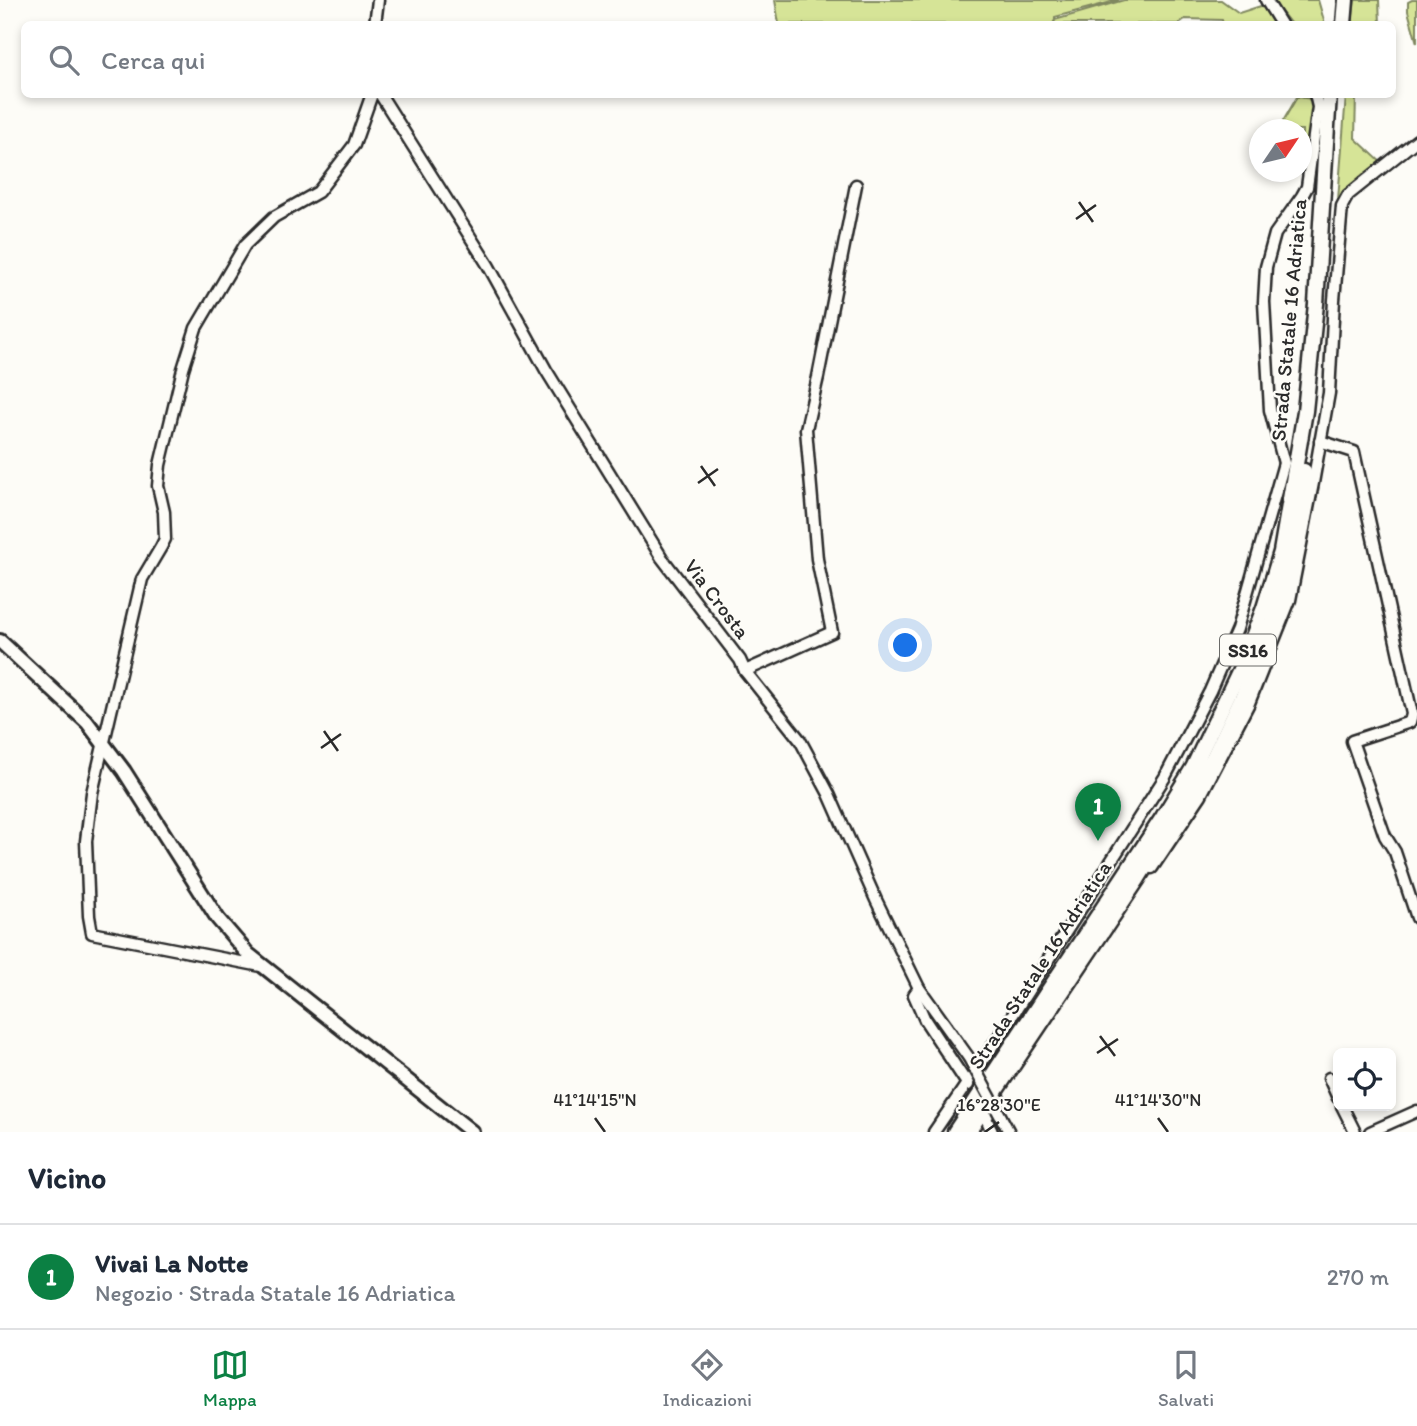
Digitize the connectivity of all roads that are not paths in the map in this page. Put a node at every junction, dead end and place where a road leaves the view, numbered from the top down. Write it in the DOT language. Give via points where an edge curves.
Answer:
graph roads {
  1 [pos="378,0"];
  2 [pos="1266,0"];
  3 [pos="1337,0"];
  4 [pos="1346,0"];
  5 [pos="375,21"];
  6 [pos="1279,21"];
  7 [pos="1335,21"];
  8 [pos="1344,21"];
  9 [pos="371,98"];
  10 [pos="383,98"];
  11 [pos="1316,98"];
  12 [pos="1329,98"];
  13 [pos="1337,98"];
  14 [pos="1417,140"];
  15 [pos="856,185"];
  16 [pos="1321,441"];
  17 [pos="0,641"];
  18 [pos="745,671"];
  19 [pos="104,744"];
  20 [pos="1417,918"];
  21 [pos="262,967"];
  22 [pos="919,988"];
  23 [pos="1329,1078"];
  24 [pos="968,1085"];
  25 [pos="1333,1087"];
  26 [pos="1344,1111"];
  27 [pos="1417,1111"];
  28 [pos="472,1132"];
  29 [pos="934,1132"];
  30 [pos="955,1132"];
  31 [pos="968,1132"];
  32 [pos="992,1132"];
  33 [pos="1009,1132"];
  34 [pos="1355,1132"];
  35 [pos="1370,1132"];
  1 -- 5 [label="street"];
  2 -- 6 [label="street"];
  3 -- 7 [label="highway"];
  4 -- 8 [label="highway"];
  9 -- 19 [label="street" via="354,145 318,192 274,218 245,244 196,328 160,465 164,539 142,579"];
  10 -- 18 [label="street, Via Crosta" via="662,558"];
  11 -- 24 [label="street" via="1307,187 1275,234 1266,267 1270,410 1284,463 1237,629 1165,777"];
  12 -- 30 [label="highway, Strada Statale 16 Adriatica / SS16" via="1306,411 1281,552 1264,608 1193,768"];
  13 -- 31 [label="highway, Strada Statale 16 Adriatica / SS16" via="1313,416 1292,558 1273,622 1213,758"];
  14 -- 16 [label="street" via="1348,195 1342,206 1329,393"];
  15 -- 18 [label="street" via="806,429 817,559 832,632"];
  16 -- 20 [label="street" via="1354,452 1412,714 1410,722 1352,741"];
  16 -- 32 [label="street" via="1290,600 1249,703 1201,795 986,1118"];
  17 -- 19 [label="main road" via="87,722"];
  18 -- 22 [label="street, Via Crosta" via="800,740 830,794"];
  19 -- 21 [label="main road" via="218,919"];
  19 -- 21 [label="street" via="86,841 92,933"];
  21 -- 28 [label="main road"];
  22 -- 24 [label="street" via="914,995 925,1020"];
  22 -- 33 [label="street, Via Crosta, bridge" via="969,1058"];
  23 -- 25 [label="street"];
  24 -- 29 [label="street"];
  26 -- 34 [label="street"];
  27 -- 35 [label="street"];
}
